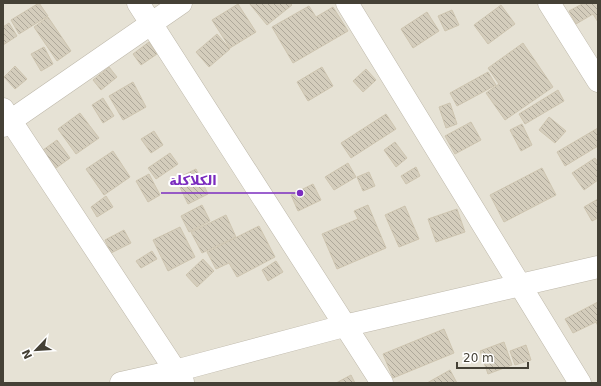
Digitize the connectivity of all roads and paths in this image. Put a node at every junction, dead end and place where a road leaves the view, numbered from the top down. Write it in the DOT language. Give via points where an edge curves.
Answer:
graph roads {
  1 [pos="138,3"];
  2 [pos="181,3"];
  3 [pos="347,3"];
  4 [pos="549,3"];
  5 [pos="151,24"];
  6 [pos="598,81"];
  7 [pos="6,119"];
  8 [pos="598,267"];
  9 [pos="522,286"];
  10 [pos="344,326"];
  11 [pos="179,377"];
  12 [pos="121,383"];
  13 [pos="382,383"];
  14 [pos="580,383"];
  1 -- 5 [label="street"];
  2 -- 5 [label="street"];
  3 -- 9 [label="street"];
  4 -- 6 [label="street"];
  5 -- 7 [label="street"];
  5 -- 10 [label="street"];
  7 -- 11 [label="street"];
  8 -- 9 [label="street"];
  9 -- 10 [label="street"];
  9 -- 14 [label="street"];
  10 -- 11 [label="street"];
  10 -- 13 [label="street"];
  11 -- 12 [label="street"];
}
